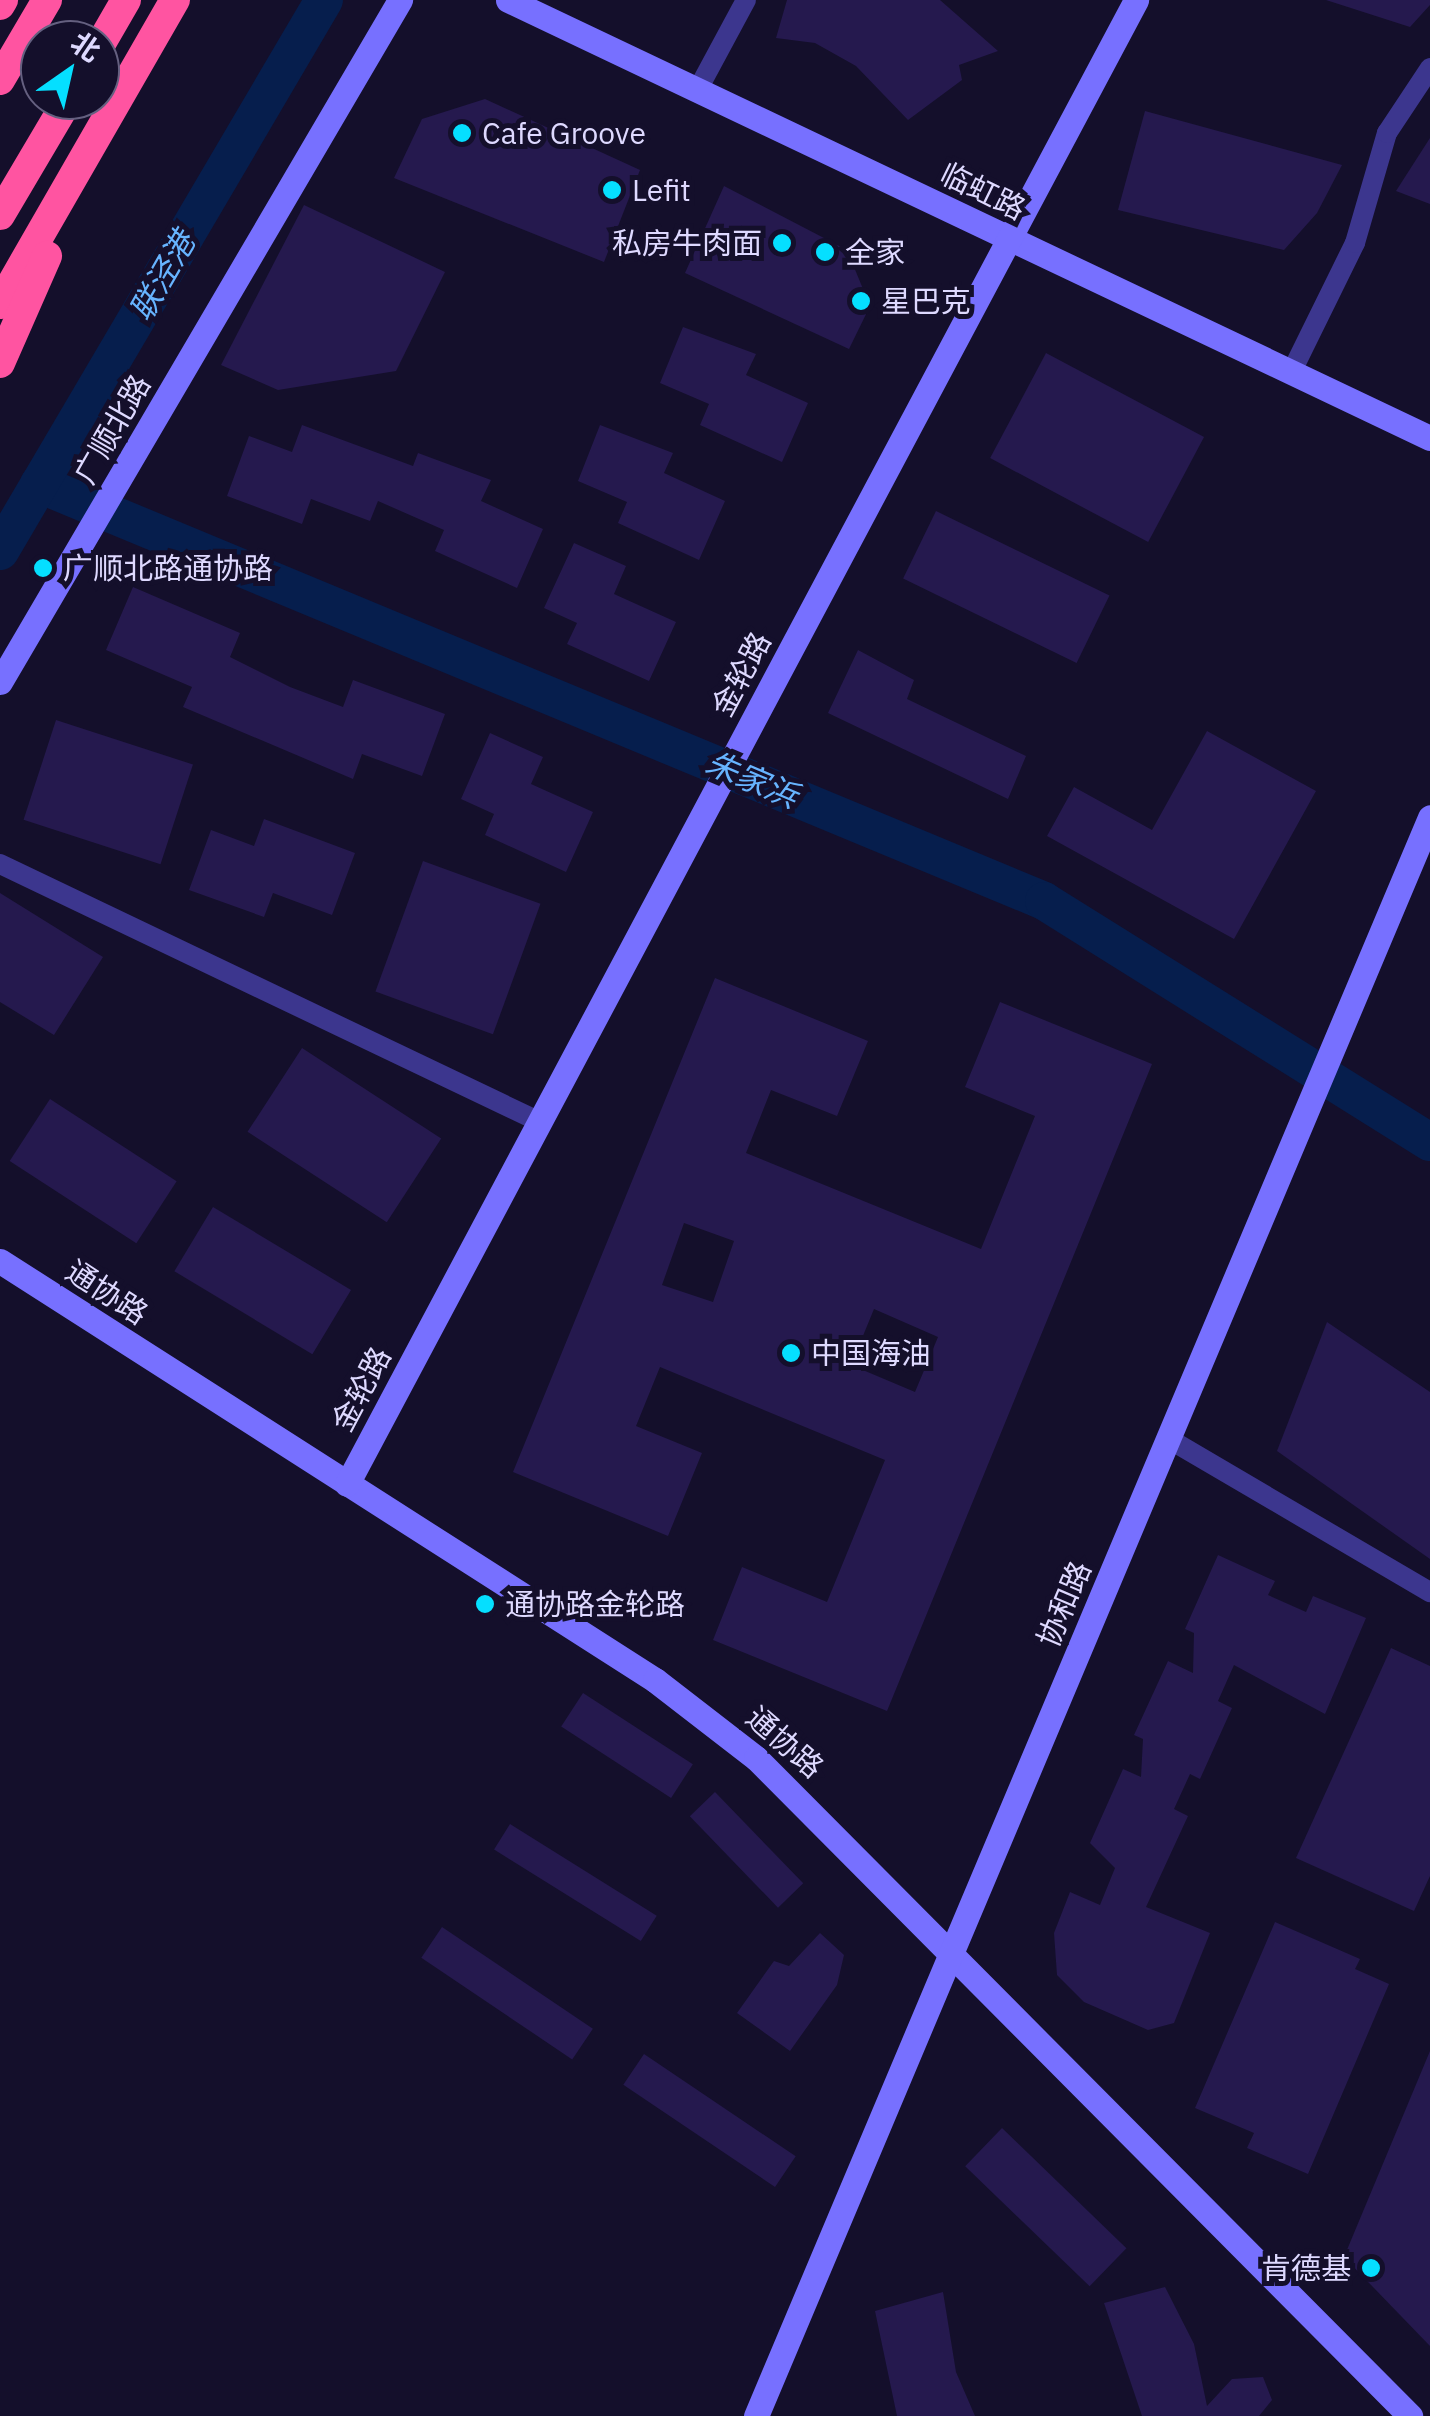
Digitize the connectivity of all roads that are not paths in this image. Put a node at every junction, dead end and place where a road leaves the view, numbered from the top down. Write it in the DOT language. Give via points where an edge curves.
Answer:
graph roads {
  1 [pos="47,0"];
  2 [pos="175,0"];
  3 [pos="400,0"];
  4 [pos="508,0"];
  5 [pos="746,0"];
  6 [pos="1136,0"];
  7 [pos="1430,68"];
  8 [pos="0,80"];
  9 [pos="697,91"];
  10 [pos="120,96"];
  11 [pos="56,120"];
  12 [pos="106,120"];
  13 [pos="108,120"];
  14 [pos="0,215"];
  15 [pos="1010,240"];
  16 [pos="0,304"];
  17 [pos="0,363"];
  18 [pos="1291,374"];
  19 [pos="1430,438"];
  20 [pos="0,682"];
  21 [pos="1430,817"];
  22 [pos="0,864"];
  23 [pos="540,1122"];
  24 [pos="0,1262"];
  25 [pos="1169,1439"];
  26 [pos="347,1484"];
  27 [pos="1430,1592"];
  28 [pos="953,1950"];
  29 [pos="756,2416"];
  30 [pos="1410,2416"];
  1 -- 8 [label="highway"];
  2 -- 10 [label="highway"];
  3 -- 20 [label="street, 广顺北路"];
  4 -- 9 [label="street, 临虹路"];
  5 -- 9 [label="street"];
  6 -- 15 [label="street, 金轮路"];
  7 -- 18 [label="street" via="1387,132 1354,242"];
  9 -- 15 [label="street, 临虹路"];
  11 -- 14 [label="highway"];
  12 -- 16 [label="highway"];
  13 -- 17 [label="highway"];
  15 -- 18 [label="street, 临虹路"];
  15 -- 23 [label="street, 金轮路"];
  18 -- 19 [label="street, 临虹路"];
  21 -- 25 [label="street, 协和路"];
  22 -- 23 [label="street"];
  23 -- 26 [label="street, 金轮路"];
  24 -- 26 [label="street, 通协路"];
  25 -- 27 [label="street"];
  25 -- 28 [label="street, 协和路"];
  26 -- 28 [label="street, 通协路" via="705,1717"];
  28 -- 29 [label="street, 协和路"];
  28 -- 30 [label="street, 通协路"];
}
